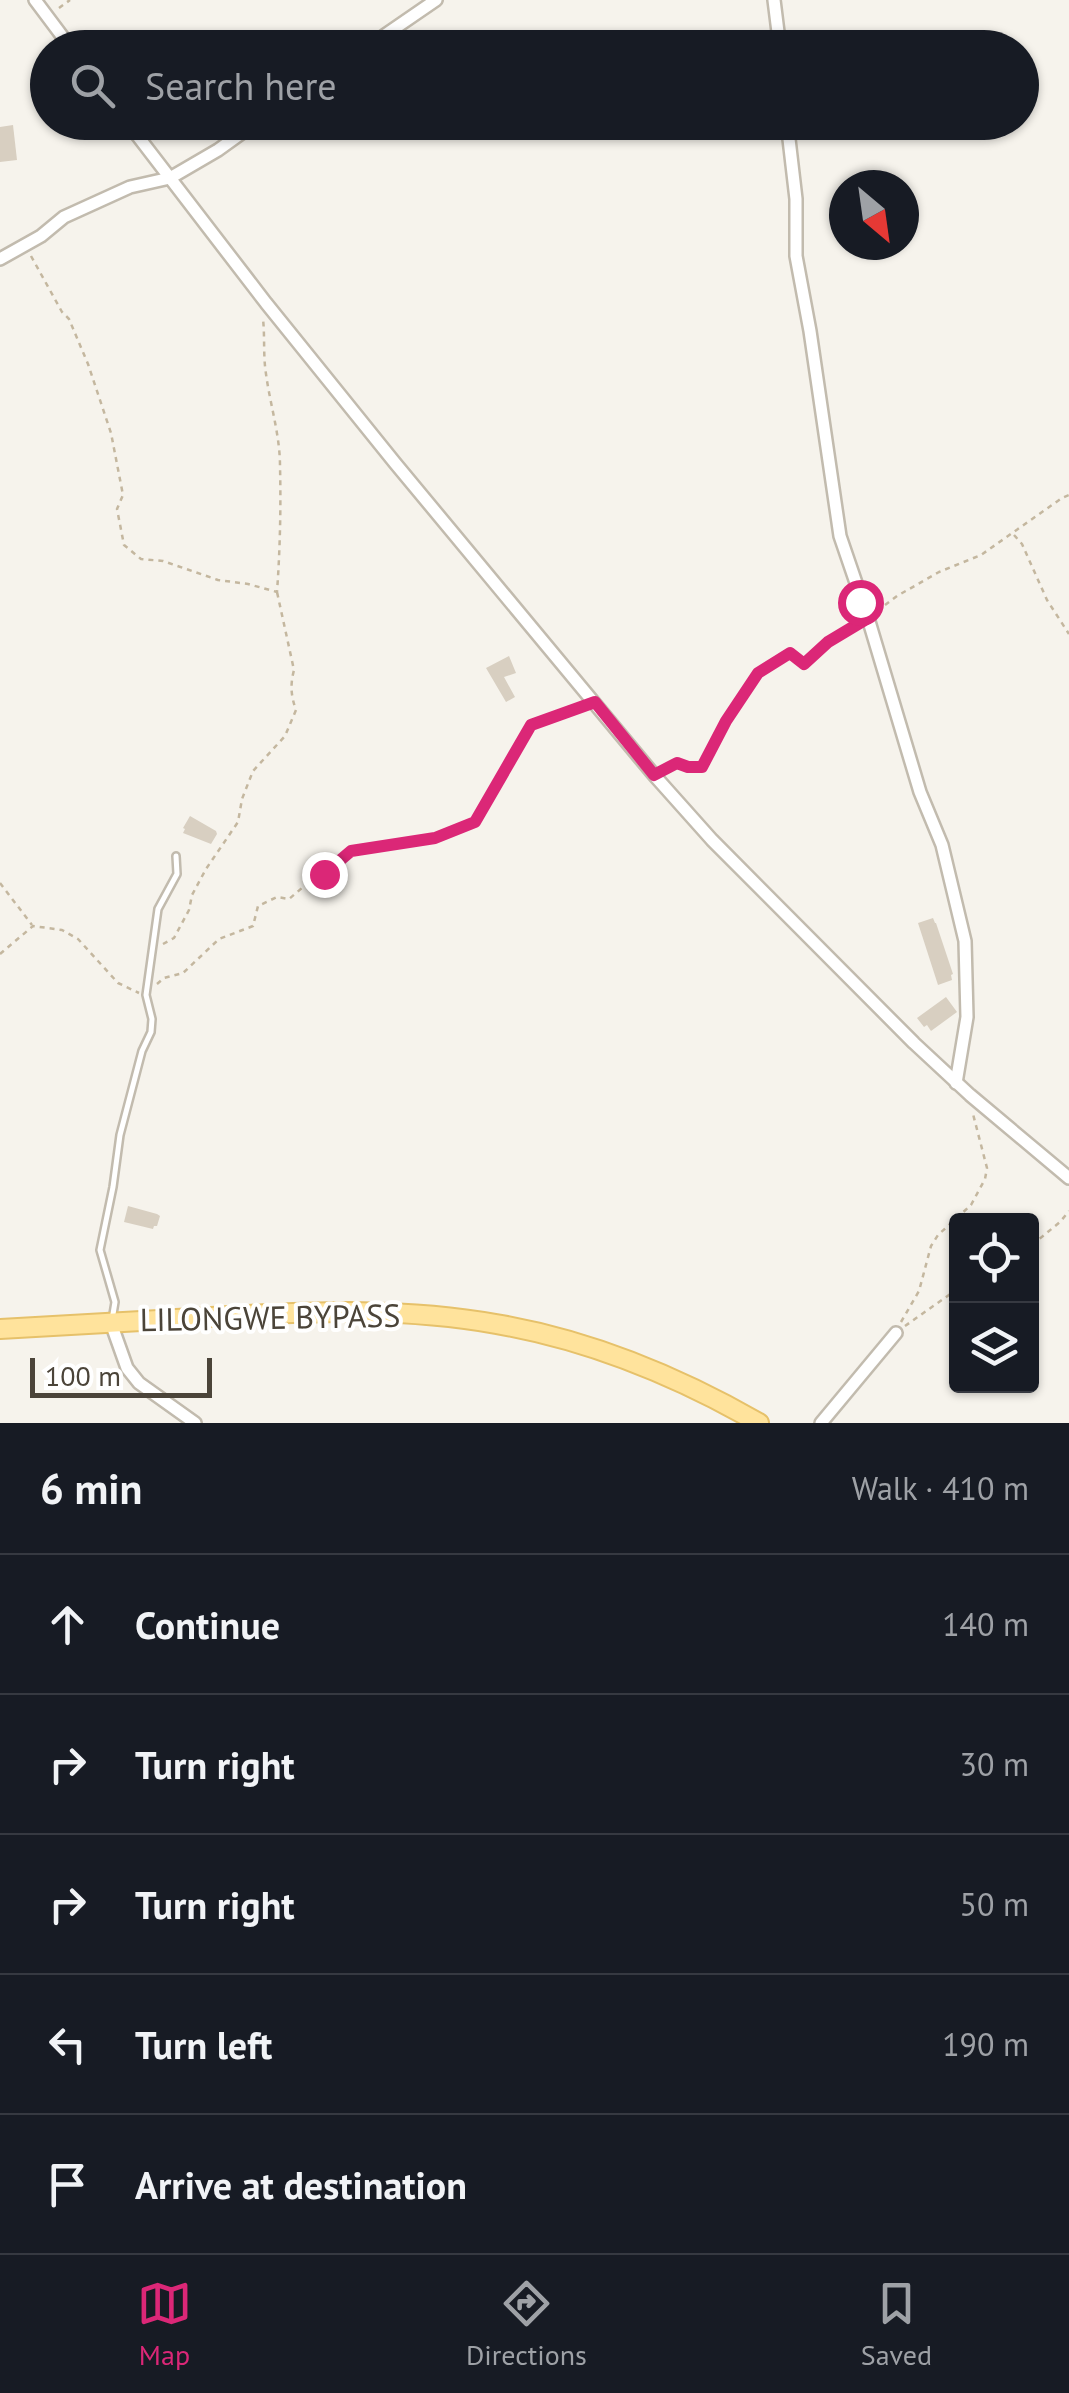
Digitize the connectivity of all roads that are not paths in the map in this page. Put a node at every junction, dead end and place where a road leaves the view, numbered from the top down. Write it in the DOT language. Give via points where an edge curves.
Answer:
graph roads {
  1 [pos="35,0"];
  2 [pos="436,0"];
  3 [pos="774,0"];
  4 [pos="58,30"];
  5 [pos="392,30"];
  6 [pos="778,30"];
  7 [pos="141,140"];
  8 [pos="232,140"];
  9 [pos="789,140"];
  10 [pos="170,178"];
  11 [pos="0,259"];
  12 [pos="176,856"];
  13 [pos="956,1083"];
  14 [pos="1069,1178"];
  15 [pos="112,1323"];
  16 [pos="0,1329"];
  17 [pos="896,1333"];
  18 [pos="195,1423"];
  19 [pos="759,1423"];
  20 [pos="821,1423"];
  1 -- 4 [label="street"];
  2 -- 5 [label="street"];
  3 -- 6 [label="street"];
  7 -- 10 [label="street"];
  8 -- 10 [label="street"];
  9 -- 13 [label="street" via="796,256 840,536 947,862 965,941 967,1017"];
  10 -- 11 [label="street" via="130,187 64,217"];
  10 -- 13 [label="street" via="654,775"];
  12 -- 15 [label="lane" via="177,874 158,909 146,995 151,1032 120,1135 100,1250 115,1302"];
  13 -- 14 [label="street"];
  15 -- 16 [label="main road, LILONGWE BYPASS"];
  15 -- 18 [label="street" via="138,1383"];
  15 -- 19 [label="main road, LILONGWE BYPASS" via="307,1312 495,1323 646,1366"];
  17 -- 20 [label="street"];
}
